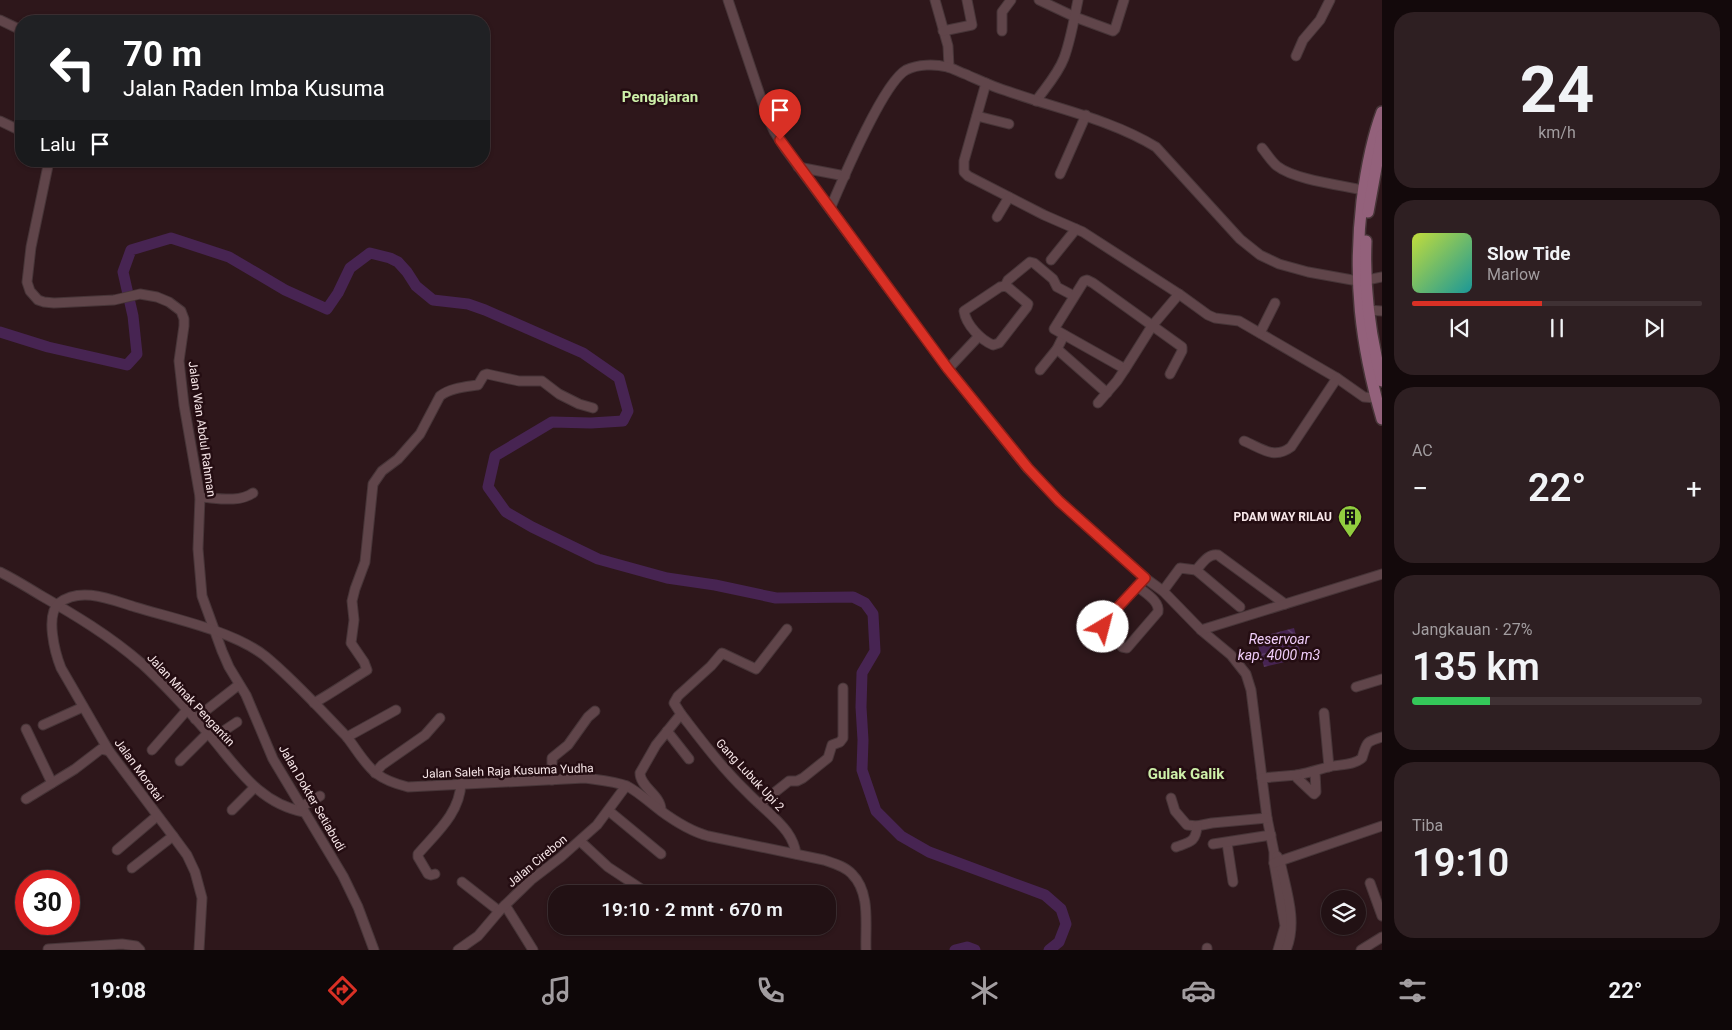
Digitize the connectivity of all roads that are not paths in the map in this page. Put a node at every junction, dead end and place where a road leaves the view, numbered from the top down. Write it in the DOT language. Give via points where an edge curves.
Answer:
graph roads {
  1 [pos="728,0"];
  2 [pos="938,0"];
  3 [pos="967,0"];
  4 [pos="1011,0"];
  5 [pos="1039,0"];
  6 [pos="1078,0"];
  7 [pos="1124,0"];
  8 [pos="1330,0"];
  9 [pos="1075,17"];
  10 [pos="0,20"];
  11 [pos="15,27"];
  12 [pos="943,31"];
  13 [pos="1002,31"];
  14 [pos="1296,56"];
  15 [pos="949,67"];
  16 [pos="986,83"];
  17 [pos="1036,101"];
  18 [pos="1086,115"];
  19 [pos="976,116"];
  20 [pos="1381,118"];
  21 [pos="0,121"];
  22 [pos="1009,124"];
  23 [pos="15,128"];
  24 [pos="1382,135"];
  25 [pos="1262,148"];
  26 [pos="1375,148"];
  27 [pos="48,167"];
  28 [pos="798,167"];
  29 [pos="1060,174"];
  30 [pos="845,176"];
  31 [pos="1363,190"];
  32 [pos="1009,197"];
  33 [pos="830,209"];
  34 [pos="997,217"];
  35 [pos="1363,225"];
  36 [pos="1076,229"];
  37 [pos="1051,260"];
  38 [pos="1382,277"];
  39 [pos="1362,281"];
  40 [pos="1005,286"];
  41 [pos="1179,294"];
  42 [pos="1074,296"];
  43 [pos="1275,303"];
  44 [pos="1365,306"];
  45 [pos="1382,311"];
  46 [pos="1152,326"];
  47 [pos="1260,333"];
  48 [pos="1064,335"];
  49 [pos="979,336"];
  50 [pos="1058,349"];
  51 [pos="948,369"];
  52 [pos="1125,369"];
  53 [pos="1040,370"];
  54 [pos="1170,374"];
  55 [pos="1337,378"];
  56 [pos="1378,381"];
  57 [pos="1107,393"];
  58 [pos="1376,398"];
  59 [pos="1098,403"];
  60 [pos="593,408"];
  61 [pos="1382,419"];
  62 [pos="1244,441"];
  63 [pos="253,493"];
  64 [pos="200,496"];
  65 [pos="1196,570"];
  66 [pos="0,572"];
  67 [pos="1382,574"];
  68 [pos="1145,578"];
  69 [pos="1138,586"];
  70 [pos="1162,591"];
  71 [pos="57,604"];
  72 [pos="1285,604"];
  73 [pos="1240,607"];
  74 [pos="1221,624"];
  75 [pos="788,629"];
  76 [pos="1201,630"];
  77 [pos="214,631"];
  78 [pos="1224,648"];
  79 [pos="1382,680"];
  80 [pos="1356,687"];
  81 [pos="236,688"];
  82 [pos="843,688"];
  83 [pos="314,703"];
  84 [pos="84,707"];
  85 [pos="186,710"];
  86 [pos="396,710"];
  87 [pos="595,711"];
  88 [pos="1324,713"];
  89 [pos="681,714"];
  90 [pos="440,718"];
  91 [pos="195,719"];
  92 [pos="237,722"];
  93 [pos="43,725"];
  94 [pos="26,729"];
  95 [pos="667,731"];
  96 [pos="210,736"];
  97 [pos="347,737"];
  98 [pos="1382,737"];
  99 [pos="152,750"];
  100 [pos="109,751"];
  101 [pos="689,759"];
  102 [pos="180,762"];
  103 [pos="1329,767"];
  104 [pos="1315,772"];
  105 [pos="375,773"];
  106 [pos="1297,776"];
  107 [pos="1262,778"];
  108 [pos="552,780"];
  109 [pos="52,783"];
  110 [pos="461,783"];
  111 [pos="626,786"];
  112 [pos="255,787"];
  113 [pos="320,796"];
  114 [pos="1172,798"];
  115 [pos="26,799"];
  116 [pos="760,804"];
  117 [pos="232,810"];
  118 [pos="303,810"];
  119 [pos="660,810"];
  120 [pos="609,811"];
  121 [pos="157,816"];
  122 [pos="1267,818"];
  123 [pos="1197,826"];
  124 [pos="1382,826"];
  125 [pos="1271,835"];
  126 [pos="173,836"];
  127 [pos="580,841"];
  128 [pos="1227,843"];
  129 [pos="1213,844"];
  130 [pos="1176,847"];
  131 [pos="117,850"];
  132 [pos="661,854"];
  133 [pos="796,854"];
  134 [pos="1277,862"];
  135 [pos="132,868"];
  136 [pos="435,874"];
  137 [pos="462,882"];
  138 [pos="1233,882"];
  139 [pos="1370,884"];
  140 [pos="634,885"];
  141 [pos="502,908"];
  142 [pos="1382,916"];
  143 [pos="1382,937"];
  144 [pos="1286,944"];
  145 [pos="48,949"];
  146 [pos="75,949"];
  147 [pos="140,950"];
  148 [pos="199,950"];
  149 [pos="374,950"];
  150 [pos="458,950"];
  151 [pos="533,950"];
  152 [pos="866,950"];
  153 [pos="1278,950"];
  154 [pos="1360,950"];
  1 -- 28 [label="street" via="767,116"];
  2 -- 12 [label="street"];
  3 -- 12 [label="street" via="972,25"];
  4 -- 13 [label="street" via="1002,12"];
  5 -- 9 [label="street"];
  6 -- 9 [label="street"];
  7 -- 9 [label="street" via="1113,31"];
  8 -- 14 [label="street"];
  9 -- 17 [label="street" via="1064,59"];
  10 -- 11 [label="street"];
  12 -- 15 [label="street"];
  15 -- 16 [label="street"];
  15 -- 30 [label="street" via="915,67 899,76 878,106"];
  16 -- 17 [label="street"];
  16 -- 19 [label="street"];
  17 -- 18 [label="street"];
  18 -- 29 [label="street"];
  18 -- 39 [label="street" via="1156,147 1240,239 1260,254 1279,264 1308,272"];
  19 -- 22 [label="street"];
  19 -- 32 [label="street" via="964,172"];
  20 -- 26 [label="main road"];
  21 -- 23 [label="street"];
  24 -- 26 [label="main road"];
  25 -- 31 [label="street" via="1277,166 1288,172"];
  26 -- 31 [label="main road"];
  26 -- 35 [label="main road"];
  27 -- 64 [label="street, Jalan Wan Abdul Rahman" via="31,247 27,282 30,291 44,302 114,300 140,294 158,297 181,311 184,319 179,361"];
  28 -- 30 [label="street"];
  28 -- 33 [label="street"];
  30 -- 33 [label="street"];
  31 -- 35 [label="main road"];
  32 -- 34 [label="street"];
  32 -- 36 [label="street"];
  33 -- 51 [label="street"];
  35 -- 39 [label="main road"];
  36 -- 37 [label="street"];
  36 -- 41 [label="street"];
  38 -- 39 [label="street"];
  39 -- 44 [label="main road"];
  40 -- 42 [label="street" via="1030,262 1053,279 1057,287"];
  40 -- 49 [label="street" via="964,311"];
  40 -- 49 [label="street" via="1024,300 1027,307 998,343 993,345"];
  41 -- 46 [label="street"];
  41 -- 47 [label="street" via="1215,318 1239,321"];
  42 -- 46 [label="street" via="1087,280"];
  42 -- 48 [label="street" via="1054,327"];
  43 -- 47 [label="street"];
  44 -- 45 [label="street"];
  44 -- 56 [label="main road"];
  46 -- 52 [label="street"];
  46 -- 54 [label="street" via="1182,347"];
  47 -- 55 [label="street"];
  48 -- 50 [label="street"];
  48 -- 52 [label="street"];
  49 -- 51 [label="street"];
  50 -- 53 [label="street"];
  50 -- 57 [label="street"];
  51 -- 68 [label="street" via="1059,501"];
  52 -- 57 [label="street"];
  55 -- 58 [label="street" via="1364,397"];
  55 -- 62 [label="street" via="1291,447 1284,452 1272,453"];
  56 -- 58 [label="main road"];
  57 -- 59 [label="street"];
  58 -- 61 [label="main road"];
  60 -- 83 [label="street" via="559,394 542,382 486,374 478,385 458,388 440,396 420,434 373,484 365,562 352,601 351,644 367,670"];
  63 -- 64 [label="street" via="238,499"];
  64 -- 77 [label="street, Jalan Wan Abdul Rahman" via="198,550 202,596"];
  65 -- 70 [label="street" via="1180,568"];
  65 -- 72 [label="street" via="1210,555 1218,555"];
  65 -- 73 [label="street"];
  66 -- 71 [label="street, Jalan Minak Pengantin"];
  67 -- 72 [label="street"];
  68 -- 69 [label="street"];
  68 -- 70 [label="street"];
  69 -- 69 [label="street" via="1103,627 1127,648 1158,612 1156,603"];
  70 -- 76 [label="street"];
  71 -- 77 [label="street, Jalan Saleh Raja Kusuma Yudha" via="77,595 104,598"];
  71 -- 84 [label="street, Jalan Morotai" via="53,611 52,636 56,657"];
  71 -- 85 [label="street, Jalan Minak Pengantin" via="126,650"];
  72 -- 74 [label="street"];
  74 -- 76 [label="street"];
  74 -- 78 [label="street" via="1219,636"];
  75 -- 89 [label="street" via="756,669 720,654 678,696 674,703"];
  76 -- 78 [label="street"];
  77 -- 83 [label="street, Jalan Saleh Raja Kusuma Yudha" via="242,641 264,656"];
  77 -- 118 [label="street, Jalan Dokter Setiabudi" via="273,759"];
  78 -- 107 [label="street" via="1241,665 1251,690"];
  79 -- 80 [label="street"];
  81 -- 91 [label="street"];
  82 -- 116 [label="street" via="843,738 832,746 828,758 803,778 788,781"];
  83 -- 97 [label="street, Jalan Saleh Raja Kusuma Yudha"];
  84 -- 93 [label="street"];
  84 -- 100 [label="street, Jalan Morotai"];
  85 -- 91 [label="street, Jalan Minak Pengantin"];
  85 -- 99 [label="street"];
  86 -- 97 [label="street"];
  87 -- 108 [label="street" via="568,745 552,758"];
  88 -- 103 [label="street"];
  89 -- 95 [label="street"];
  89 -- 116 [label="street, Gang Lubuk Upi 2" via="713,756"];
  90 -- 105 [label="street" via="425,735"];
  91 -- 96 [label="street, Jalan Minak Pengantin"];
  92 -- 96 [label="street"];
  94 -- 109 [label="street"];
  95 -- 101 [label="street"];
  95 -- 119 [label="street" via="640,773 656,797"];
  96 -- 102 [label="street"];
  96 -- 112 [label="street, Jalan Minak Pengantin"];
  97 -- 105 [label="street, Jalan Saleh Raja Kusuma Yudha"];
  98 -- 103 [label="street" via="1366,743 1359,760"];
  100 -- 109 [label="street" via="101,749"];
  100 -- 121 [label="street, Jalan Morotai"];
  103 -- 104 [label="street"];
  104 -- 106 [label="street"];
  104 -- 106 [label="street" via="1314,794"];
  105 -- 110 [label="street, Jalan Saleh Raja Kusuma Yudha" via="408,787"];
  106 -- 107 [label="street"];
  107 -- 122 [label="street"];
  108 -- 110 [label="street, Jalan Saleh Raja Kusuma Yudha"];
  108 -- 111 [label="street, Jalan Saleh Raja Kusuma Yudha" via="585,778"];
  109 -- 115 [label="street"];
  110 -- 136 [label="street" via="448,821 418,854 428,874"];
  111 -- 119 [label="street, Jalan Saleh Raja Kusuma Yudha"];
  111 -- 120 [label="street, Jalan Cirebon"];
  112 -- 117 [label="street"];
  112 -- 118 [label="street, Jalan Minak Pengantin" via="282,806"];
  113 -- 118 [label="street"];
  114 -- 123 [label="street" via="1180,818 1187,825"];
  116 -- 133 [label="street, Gang Lubuk Upi 2" via="787,832"];
  118 -- 149 [label="street, Jalan Dokter Setiabudi" via="343,876"];
  119 -- 133 [label="street, Jalan Saleh Raja Kusuma Yudha" via="681,826 702,834"];
  120 -- 127 [label="street, Jalan Cirebon"];
  120 -- 132 [label="street"];
  121 -- 126 [label="street, Jalan Morotai"];
  121 -- 131 [label="street"];
  122 -- 123 [label="street"];
  122 -- 125 [label="street"];
  123 -- 130 [label="street" via="1194,840"];
  124 -- 134 [label="street"];
  125 -- 128 [label="street"];
  125 -- 134 [label="street"];
  126 -- 135 [label="street"];
  126 -- 148 [label="street, Jalan Morotai" via="187,855 200,885"];
  127 -- 140 [label="street" via="599,860"];
  127 -- 141 [label="street, Jalan Cirebon"];
  128 -- 129 [label="street"];
  128 -- 138 [label="street"];
  133 -- 152 [label="street, Jalan Saleh Raja Kusuma Yudha" via="824,860 852,873 865,898"];
  134 -- 144 [label="street"];
  137 -- 141 [label="street"];
  139 -- 142 [label="street"];
  141 -- 150 [label="street, Jalan Cirebon" via="478,936"];
  141 -- 151 [label="street"];
  143 -- 154 [label="street"];
  144 -- 153 [label="street"];
  145 -- 146 [label="street"];
  146 -- 147 [label="street" via="122,944 136,946"];
}
